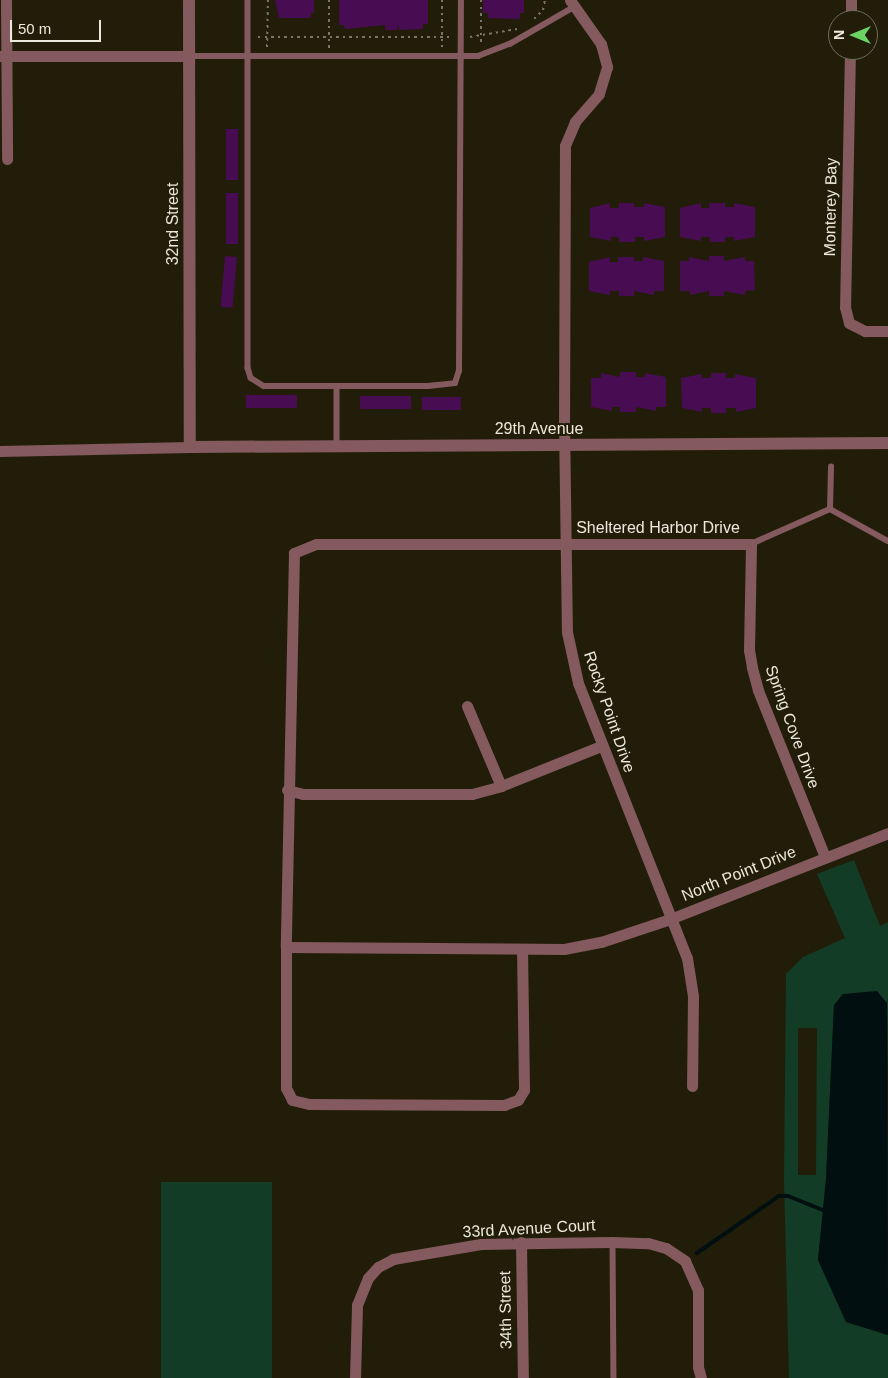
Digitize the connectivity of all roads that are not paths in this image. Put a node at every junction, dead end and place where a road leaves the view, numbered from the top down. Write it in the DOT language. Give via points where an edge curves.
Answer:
graph roads {
  1 [pos="6,0"];
  2 [pos="190,0"];
  3 [pos="248,0"];
  4 [pos="461,0"];
  5 [pos="572,3"];
  6 [pos="3,56"];
  7 [pos="189,56"];
  8 [pos="248,56"];
  9 [pos="461,57"];
  10 [pos="850,60"];
  11 [pos="7,159"];
  12 [pos="888,331"];
  13 [pos="337,386"];
  14 [pos="888,443"];
  15 [pos="337,445"];
  16 [pos="564,445"];
  17 [pos="190,447"];
  18 [pos="0,451"];
  19 [pos="831,467"];
  20 [pos="830,509"];
  21 [pos="888,541"];
  22 [pos="750,544"];
  23 [pos="565,545"];
  24 [pos="467,706"];
  25 [pos="601,746"];
  26 [pos="501,786"];
  27 [pos="287,790"];
  28 [pos="888,833"];
  29 [pos="825,857"];
  30 [pos="670,919"];
  31 [pos="286,947"];
  32 [pos="522,950"];
  33 [pos="692,1086"];
  34 [pos="521,1242"];
  35 [pos="613,1242"];
  36 [pos="356,1378"];
  37 [pos="523,1378"];
  38 [pos="614,1378"];
  39 [pos="701,1378"];
  1 -- 6 [label="street"];
  2 -- 7 [label="street, 32nd Street"];
  3 -- 8 [label="lane"];
  4 -- 9 [label="lane"];
  5 -- 9 [label="lane" via="510,44 478,56"];
  5 -- 16 [label="street, Rocky Point Drive" via="601,44 606,67 599,94 574,122 566,146"];
  6 -- 7 [label="street"];
  6 -- 11 [label="street"];
  7 -- 8 [label="lane"];
  7 -- 17 [label="street, 32nd Street"];
  8 -- 9 [label="lane"];
  8 -- 13 [label="lane" via="248,368 257,385"];
  9 -- 13 [label="lane" via="459,379 446,386"];
  10 -- 12 [label="street, Monterey Bay" via="845,307 849,323 865,331"];
  13 -- 15 [label="lane"];
  14 -- 16 [label="street, 29th Avenue"];
  15 -- 16 [label="street, 29th Avenue"];
  15 -- 17 [label="street, 29th Avenue"];
  16 -- 23 [label="street, Rocky Point Drive"];
  17 -- 18 [label="street"];
  19 -- 20 [label="lane"];
  20 -- 21 [label="lane"];
  20 -- 22 [label="lane"];
  22 -- 23 [label="street, Sheltered Harbor Drive"];
  22 -- 29 [label="street, Spring Cove Drive" via="749,650 752,667 758,690"];
  23 -- 25 [label="street, Rocky Point Drive" via="572,659"];
  23 -- 27 [label="street, Sheltered Harbor Drive" via="316,544 294,553"];
  24 -- 26 [label="street"];
  25 -- 26 [label="street"];
  25 -- 30 [label="street, Rocky Point Drive"];
  26 -- 27 [label="street" via="483,792 452,795 304,794"];
  27 -- 31 [label="street"];
  28 -- 29 [label="street, North Point Drive"];
  29 -- 30 [label="street, North Point Drive"];
  30 -- 32 [label="street, North Point Drive" via="602,942 564,950"];
  30 -- 33 [label="street, Rocky Point Drive" via="692,978"];
  31 -- 32 [label="street, North Point Drive"];
  31 -- 32 [label="street" via="286,1088 292,1100 309,1104 504,1105 518,1100 524,1090"];
  34 -- 35 [label="street, 33rd Avenue Court"];
  34 -- 36 [label="street, 33rd Avenue Court" via="481,1244 411,1256 378,1267 368,1278 357,1304"];
  34 -- 37 [label="street, 34th Street"];
  35 -- 38 [label="lane"];
  35 -- 39 [label="street, 33rd Avenue Court" via="648,1243 679,1255 698,1290 698,1367"];
}
